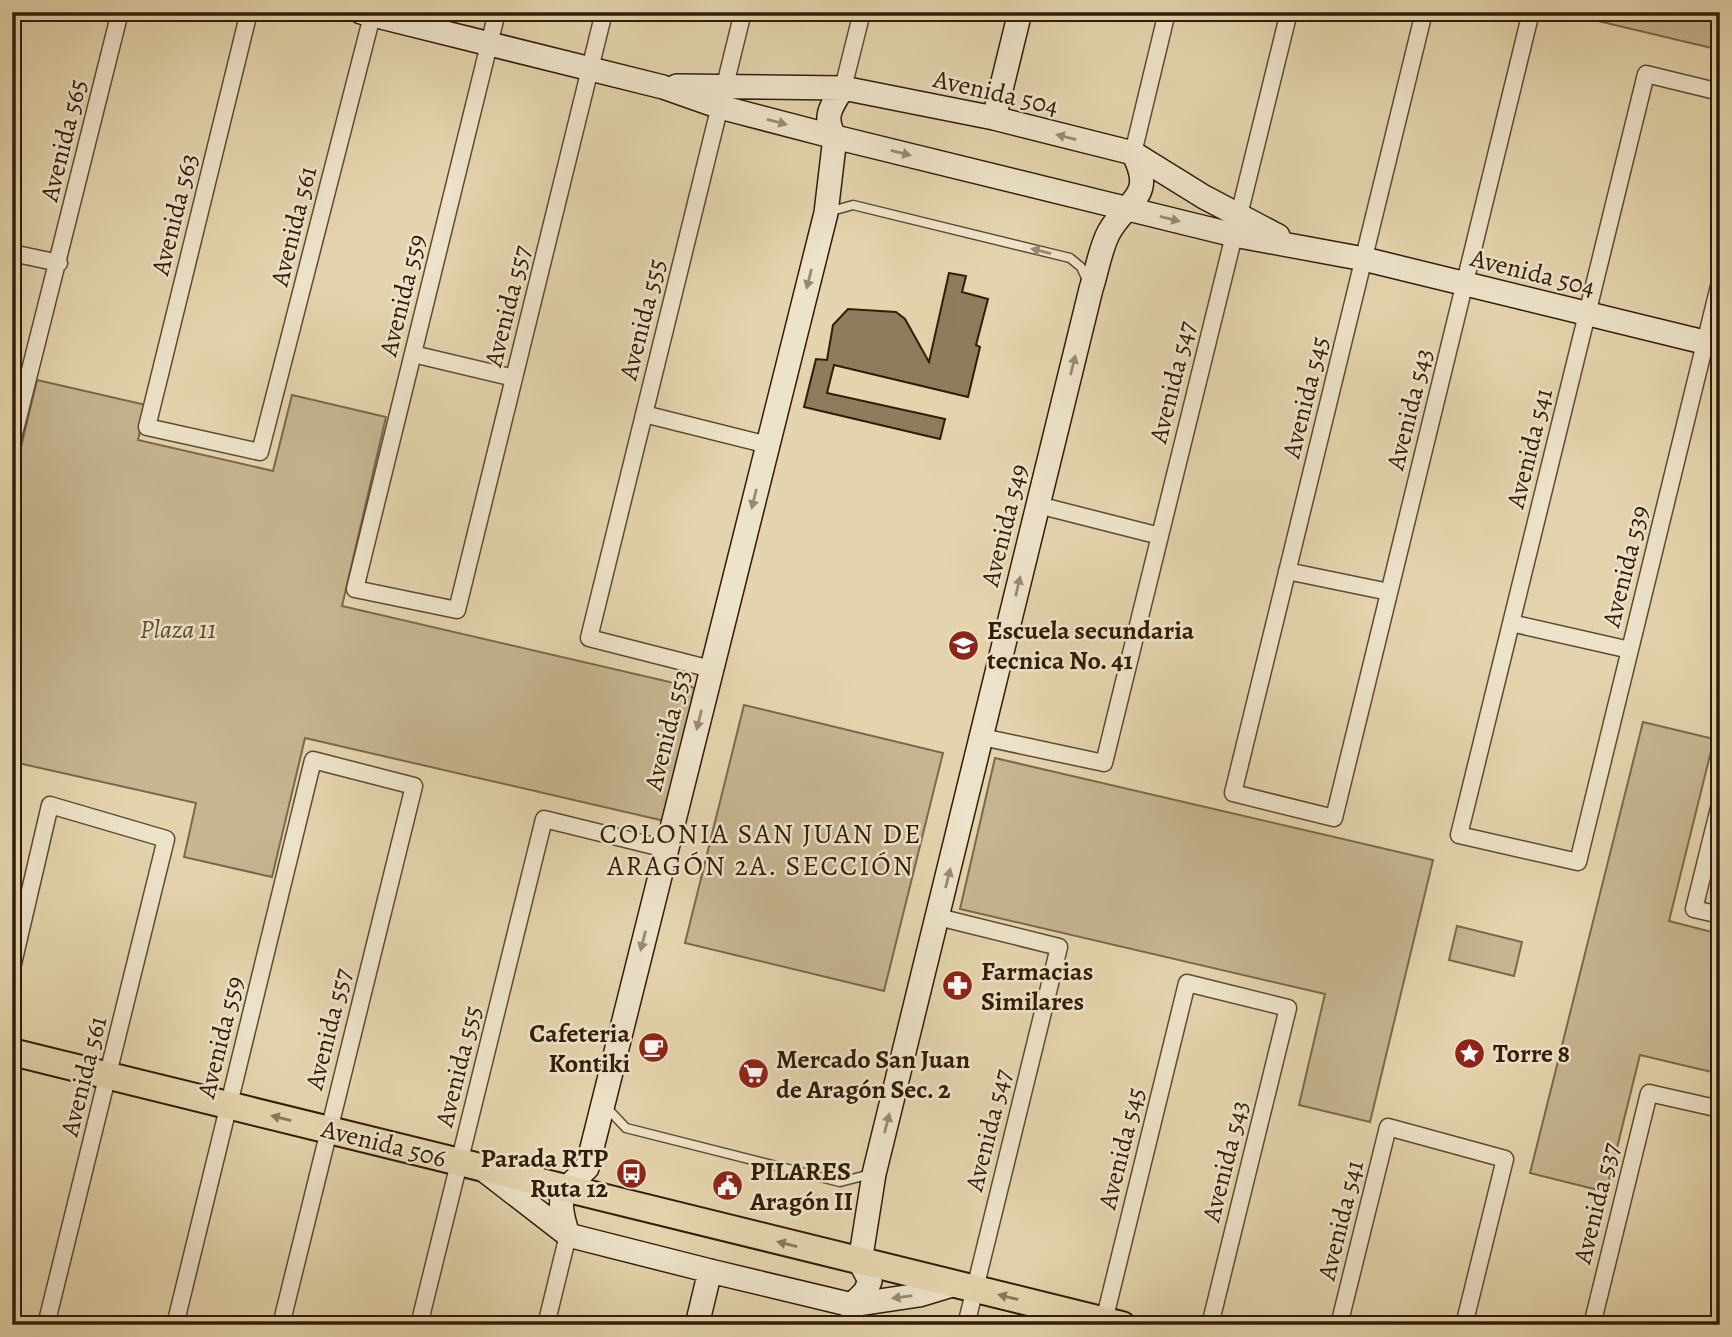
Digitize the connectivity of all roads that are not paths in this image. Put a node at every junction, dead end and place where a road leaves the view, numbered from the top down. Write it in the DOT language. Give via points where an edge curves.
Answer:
graph roads {
  1 [pos="120,12"];
  2 [pos="249,12"];
  3 [pos="497,12"];
  4 [pos="604,12"];
  5 [pos="743,12"];
  6 [pos="862,12"];
  7 [pos="1020,12"];
  8 [pos="1167,12"];
  9 [pos="1289,12"];
  10 [pos="1424,12"];
  11 [pos="1531,12"];
  12 [pos="369,13"];
  13 [pos="489,44"];
  14 [pos="590,70"];
  15 [pos="844,88"];
  16 [pos="1720,92"];
  17 [pos="722,96"];
  18 [pos="994,118"];
  19 [pos="835,137"];
  20 [pos="1133,153"];
  21 [pos="1129,208"];
  22 [pos="826,212"];
  23 [pos="1237,225"];
  24 [pos="12,253"];
  25 [pos="1364,259"];
  26 [pos="59,263"];
  27 [pos="1720,282"];
  28 [pos="1465,284"];
  29 [pos="1091,289"];
  30 [pos="1587,314"];
  31 [pos="1712,344"];
  32 [pos="413,354"];
  33 [pos="514,378"];
  34 [pos="644,414"];
  35 [pos="12,442"];
  36 [pos="768,444"];
  37 [pos="260,452"];
  38 [pos="1038,505"];
  39 [pos="1160,536"];
  40 [pos="1287,571"];
  41 [pos="1389,592"];
  42 [pos="457,610"];
  43 [pos="1511,623"];
  44 [pos="1630,650"];
  45 [pos="712,669"];
  46 [pos="982,737"];
  47 [pos="414,786"];
  48 [pos="1720,804"];
  49 [pos="1334,818"];
  50 [pos="666,849"];
  51 [pos="1578,862"];
  52 [pos="1720,915"];
  53 [pos="938,917"];
  54 [pos="12,968"];
  55 [pos="1187,983"];
  56 [pos="12,1052"];
  57 [pos="108,1076"];
  58 [pos="603,1104"];
  59 [pos="228,1105"];
  60 [pos="1720,1109"];
  61 [pos="329,1129"];
  62 [pos="470,1164"];
  63 [pos="874,1174"];
  64 [pos="565,1189"];
  65 [pos="568,1235"];
  66 [pos="860,1262"];
  67 [pos="710,1271"];
  68 [pos="963,1287"];
  69 [pos="849,1315"];
  70 [pos="1110,1323"];
  71 [pos="46,1325"];
  72 [pos="174,1325"];
  73 [pos="281,1325"];
  74 [pos="419,1325"];
  75 [pos="545,1325"];
  76 [pos="697,1325"];
  77 [pos="966,1325"];
  78 [pos="1210,1325"];
  79 [pos="1339,1325"];
  80 [pos="1464,1325"];
  81 [pos="1592,1325"];
  1 -- 26 [label="street, Avenida 565"];
  2 -- 37 [label="street, Avenida 563" via="147,427"];
  3 -- 13 [label="street, Avenida 559"];
  4 -- 14 [label="street, Avenida 557"];
  5 -- 17 [label="street, Avenida 555"];
  6 -- 15 [label="street"];
  7 -- 18 [label="street"];
  8 -- 20 [label="street"];
  9 -- 23 [label="street, Avenida 547"];
  10 -- 25 [label="street, Avenida 545"];
  11 -- 28 [label="street, Avenida 543"];
  12 -- 13 [label="street, Avenida 504"];
  12 -- 37 [label="street, Avenida 561"];
  13 -- 14 [label="street, Avenida 504"];
  13 -- 32 [label="street, Avenida 559"];
  14 -- 17 [label="street, Avenida 504"];
  14 -- 33 [label="street, Avenida 557"];
  15 -- 17 [label="street, Avenida 504"];
  15 -- 18 [label="street, Avenida 504"];
  15 -- 19 [label="street, Avenida 553" via="829,111"];
  16 -- 30 [label="street, Avenida 541" via="1646,74"];
  17 -- 19 [label="street, Avenida 504, one-way"];
  17 -- 34 [label="street, Avenida 555"];
  20 -- 18 [label="street, Avenida 504, one-way"];
  19 -- 21 [label="street, Avenida 504, one-way"];
  19 -- 22 [label="street, Avenida 553"];
  20 -- 21 [label="street, Avenida 549" via="1142,185"];
  20 -- 23 [label="street, Avenida 504" via="1204,197"];
  21 -- 23 [label="street, Avenida 504, one-way"];
  21 -- 29 [label="street, Avenida 549" via="1109,233"];
  29 -- 22 [label="lane, one-way" via="1081,267 1070,258 853,205"];
  22 -- 36 [label="street, Avenida 553, one-way"];
  23 -- 25 [label="street, Avenida 504"];
  23 -- 39 [label="street, Avenida 547"];
  24 -- 26 [label="street"];
  25 -- 28 [label="street, Avenida 504"];
  25 -- 40 [label="street, Avenida 545"];
  26 -- 35 [label="street, Avenida 565"];
  27 -- 31 [label="street, Avenida 539"];
  28 -- 30 [label="street, Avenida 504"];
  28 -- 41 [label="street, Avenida 543"];
  38 -- 29 [label="street, Avenida 549, one-way"];
  30 -- 31 [label="street, Avenida 504"];
  30 -- 43 [label="street, Avenida 541"];
  31 -- 44 [label="street, Avenida 539"];
  32 -- 33 [label="street"];
  32 -- 42 [label="street, Avenida 559" via="355,589"];
  33 -- 42 [label="street, Avenida 557"];
  34 -- 36 [label="street"];
  34 -- 45 [label="street, Avenida 555" via="589,638"];
  36 -- 45 [label="street, Avenida 553, one-way"];
  38 -- 39 [label="street"];
  46 -- 38 [label="street, Avenida 549, one-way"];
  39 -- 46 [label="street, Avenida 547" via="1104,763"];
  40 -- 41 [label="street"];
  40 -- 49 [label="street, Avenida 545" via="1233,793"];
  41 -- 49 [label="street, Avenida 543"];
  43 -- 44 [label="street"];
  43 -- 51 [label="street, Avenida 541" via="1460,835"];
  44 -- 51 [label="street, Avenida 539"];
  45 -- 50 [label="street, Avenida 553, one-way"];
  53 -- 46 [label="street, Avenida 549, one-way"];
  47 -- 59 [label="street, Avenida 559" via="313,761"];
  47 -- 61 [label="street, Avenida 557"];
  48 -- 52 [label="street" via="1694,909"];
  50 -- 58 [label="street, Avenida 553, one-way"];
  50 -- 62 [label="street, Avenida 555" via="544,819"];
  63 -- 53 [label="street, Avenida 549, one-way"];
  53 -- 68 [label="street, Avenida 547" via="1059,947"];
  54 -- 57 [label="street, Avenida 561" via="50,805 166,839"];
  55 -- 70 [label="street, Avenida 545"];
  55 -- 78 [label="street, Avenida 543" via="1287,1008"];
  56 -- 57 [label="main road, Avenida 506"];
  57 -- 59 [label="main road, Avenida 506"];
  57 -- 71 [label="street, Avenida 561"];
  58 -- 63 [label="lane" via="626,1129 840,1182"];
  58 -- 64 [label="street, Avenida 553" via="587,1168"];
  61 -- 59 [label="main road, Avenida 506, one-way"];
  59 -- 72 [label="street, Avenida 559"];
  60 -- 81 [label="street, Avenida 537" via="1649,1093"];
  61 -- 62 [label="main road, Avenida 506"];
  61 -- 73 [label="street, Avenida 557"];
  62 -- 64 [label="main road, Avenida 506"];
  62 -- 65 [label="street"];
  62 -- 74 [label="street, Avenida 555"];
  63 -- 66 [label="street, Avenida 549"];
  64 -- 65 [label="street" via="560,1206"];
  66 -- 64 [label="main road, Avenida 506, one-way"];
  65 -- 67 [label="street"];
  65 -- 75 [label="street"];
  66 -- 68 [label="main road, Avenida 506"];
  66 -- 69 [label="street, Avenida 549" via="870,1281"];
  67 -- 69 [label="street"];
  67 -- 76 [label="street"];
  68 -- 69 [label="street, one-way"];
  70 -- 68 [label="main road, Avenida 506, one-way"];
  68 -- 77 [label="street, Avenida 547"];
  79 -- 80 [label="street, Avenida 541" via="1388,1127 1505,1159"];
}
